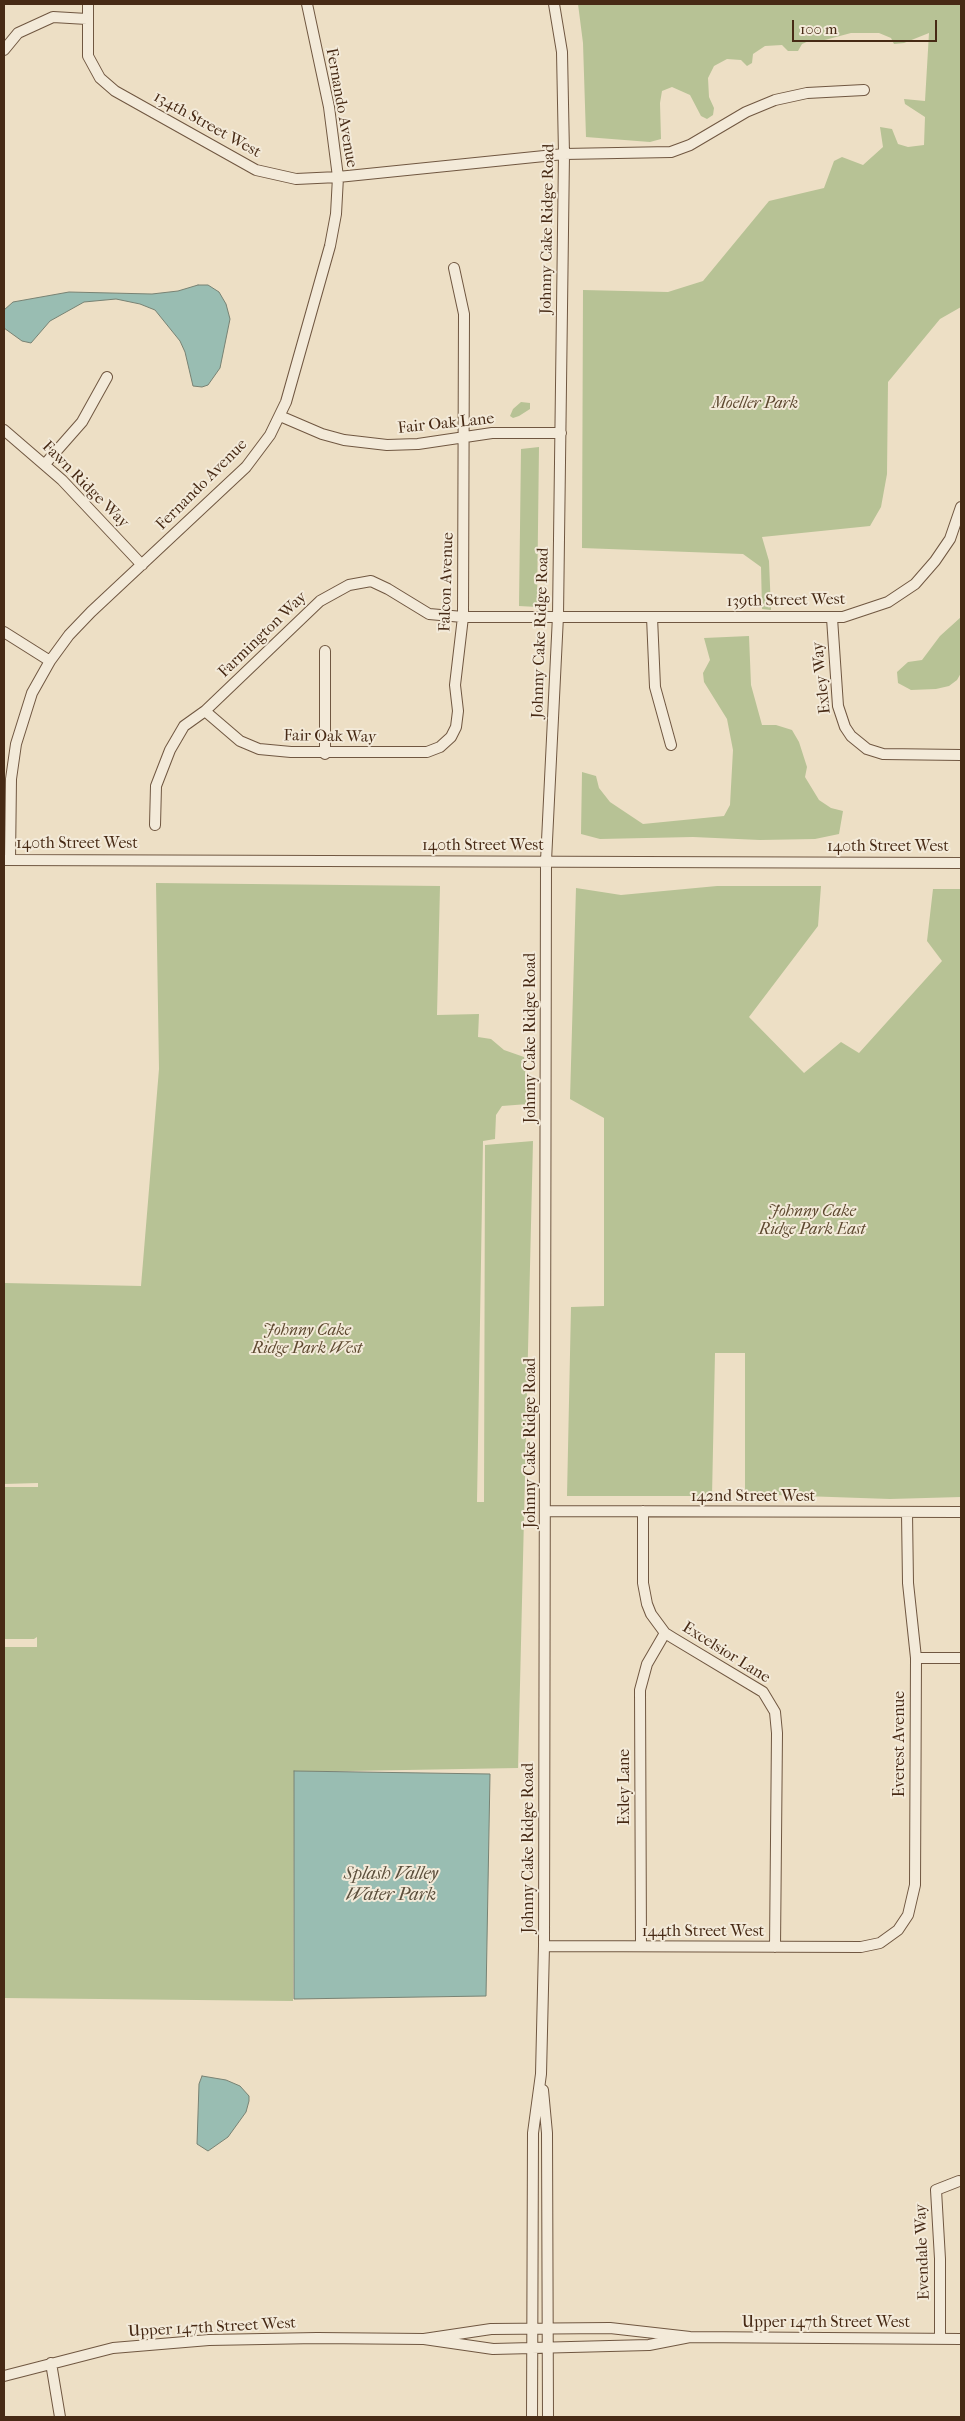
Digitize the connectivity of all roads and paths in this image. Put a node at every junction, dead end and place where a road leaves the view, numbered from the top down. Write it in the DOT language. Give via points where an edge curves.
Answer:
graph roads {
  1 [pos="88,4"];
  2 [pos="307,4"];
  3 [pos="554,4"];
  4 [pos="86,19"];
  5 [pos="4,50"];
  6 [pos="864,90"];
  7 [pos="564,154"];
  8 [pos="338,178"];
  9 [pos="454,268"];
  10 [pos="107,376"];
  11 [pos="280,416"];
  12 [pos="4,430"];
  13 [pos="561,433"];
  14 [pos="464,437"];
  15 [pos="45,464"];
  16 [pos="961,507"];
  17 [pos="142,565"];
  18 [pos="558,616"];
  19 [pos="462,617"];
  20 [pos="652,617"];
  21 [pos="832,618"];
  22 [pos="4,632"];
  23 [pos="326,651"];
  24 [pos="50,661"];
  25 [pos="205,711"];
  26 [pos="456,727"];
  27 [pos="671,745"];
  28 [pos="325,754"];
  29 [pos="961,755"];
  30 [pos="155,825"];
  31 [pos="7,860"];
  32 [pos="546,861"];
  33 [pos="961,863"];
  34 [pos="545,1511"];
  35 [pos="644,1511"];
  36 [pos="961,1512"];
  37 [pos="907,1513"];
  38 [pos="665,1632"];
  39 [pos="916,1658"];
  40 [pos="961,1658"];
  41 [pos="544,1946"];
  42 [pos="641,1946"];
  43 [pos="775,1947"];
  44 [pos="861,1947"];
  45 [pos="541,2074"];
  46 [pos="959,2181"];
  47 [pos="532,2329"];
  48 [pos="549,2329"];
  49 [pos="690,2337"];
  50 [pos="940,2338"];
  51 [pos="961,2338"];
  52 [pos="424,2339"];
  53 [pos="532,2344"];
  54 [pos="549,2344"];
  55 [pos="51,2364"];
  56 [pos="4,2376"];
  57 [pos="60,2417"];
  58 [pos="532,2417"];
  59 [pos="548,2417"];
  1 -- 4 [label="street, 134th Street West"];
  2 -- 8 [label="street, Fernando Avenue" via="329,107"];
  3 -- 7 [label="street, Johnny Cake Ridge Road" via="562,52"];
  4 -- 5 [label="street" via="53,17 18,33"];
  4 -- 8 [label="street, 134th Street West" via="88,56 100,78 115,91 256,170 296,179"];
  6 -- 7 [label="street, 134th Street West" via="807,93 775,100 746,112 690,146 671,152"];
  7 -- 8 [label="street, 134th Street West"];
  7 -- 13 [label="street, Johnny Cake Ridge Road"];
  8 -- 11 [label="street, Fernando Avenue" via="330,246"];
  9 -- 14 [label="street, Falcon Avenue" via="464,314"];
  10 -- 15 [label="street" via="82,422"];
  11 -- 14 [label="street, Fair Oak Lane" via="322,434 366,444 418,444"];
  11 -- 17 [label="street, Fernando Avenue" via="246,467"];
  12 -- 15 [label="street, Fawn Ridge Way"];
  13 -- 14 [label="street, Fair Oak Lane" via="492,433"];
  13 -- 18 [label="street, Johnny Cake Ridge Road"];
  14 -- 19 [label="street, Falcon Avenue"];
  15 -- 17 [label="street, Fawn Ridge Way"];
  16 -- 21 [label="street, 139th Street West" via="950,539 915,584 902,595 876,608"];
  17 -- 24 [label="street, Fernando Avenue" via="80,623"];
  18 -- 19 [label="street, Farmington Way"];
  18 -- 20 [label="street, 139th Street West"];
  18 -- 32 [label="street, Johnny Cake Ridge Road"];
  19 -- 25 [label="street, Farmington Way" via="429,614 371,581 349,585 320,601"];
  19 -- 26 [label="street, Falcon Avenue" via="455,685"];
  20 -- 21 [label="street, 139th Street West"];
  20 -- 27 [label="street" via="655,687"];
  21 -- 29 [label="street, Exley Way" via="838,706 851,736 867,749 883,754"];
  22 -- 24 [label="street"];
  23 -- 28 [label="street"];
  24 -- 31 [label="street, Fernando Avenue" via="32,694 16,744"];
  25 -- 28 [label="street, Fair Oak Way" via="240,741 259,749"];
  25 -- 30 [label="street, Farmington Way" via="184,726 170,750 156,786"];
  26 -- 28 [label="street, Fair Oak Way" via="440,747 427,752"];
  31 -- 32 [label="street, 140th Street West"];
  32 -- 33 [label="street, 140th Street West"];
  32 -- 34 [label="street, Johnny Cake Ridge Road"];
  34 -- 35 [label="street, 142nd Street West"];
  34 -- 41 [label="street, Johnny Cake Ridge Road"];
  35 -- 37 [label="street, 142nd Street West"];
  35 -- 38 [label="street, Excelsior Lane" via="644,1593 651,1614"];
  36 -- 37 [label="street, 142nd Street West"];
  37 -- 39 [label="street, Everest Avenue" via="908,1583"];
  38 -- 42 [label="street, Exley Lane" via="647,1664 640,1690"];
  38 -- 43 [label="street, Excelsior Lane" via="753,1685 768,1698 775,1712"];
  39 -- 40 [label="street"];
  39 -- 44 [label="street, Everest Avenue" via="914,1894 908,1915 894,1934 880,1943"];
  41 -- 42 [label="street, 144th Street West"];
  41 -- 45 [label="street, Johnny Cake Ridge Road"];
  42 -- 43 [label="street, 144th Street West"];
  43 -- 44 [label="street, 144th Street West"];
  45 -- 47 [label="street, Johnny Cake Ridge Road" via="533,2133"];
  45 -- 48 [label="street, Johnny Cake Ridge Road" via="547,2133"];
  46 -- 50 [label="street, Evendale Way" via="936,2190"];
  47 -- 48 [label="street, Upper 147th Street West"];
  47 -- 52 [label="street, Upper 147th Street West" via="491,2329"];
  47 -- 53 [label="street, Johnny Cake Ridge Road"];
  48 -- 49 [label="street, Upper 147th Street West" via="610,2328"];
  48 -- 54 [label="street, Johnny Cake Ridge Road"];
  49 -- 50 [label="street, Upper 147th Street West"];
  49 -- 54 [label="street, Upper 147th Street West" via="648,2345"];
  50 -- 51 [label="street, Upper 147th Street West"];
  52 -- 53 [label="street, Upper 147th Street West" via="493,2348"];
  52 -- 55 [label="street, Upper 147th Street West" via="204,2341 113,2348"];
  53 -- 54 [label="street, Upper 147th Street West"];
  53 -- 58 [label="street, Johnny Cake Ridge Road"];
  54 -- 59 [label="street, Johnny Cake Ridge Road"];
  55 -- 56 [label="street, Upper 147th Street West"];
  55 -- 57 [label="street"];
}
